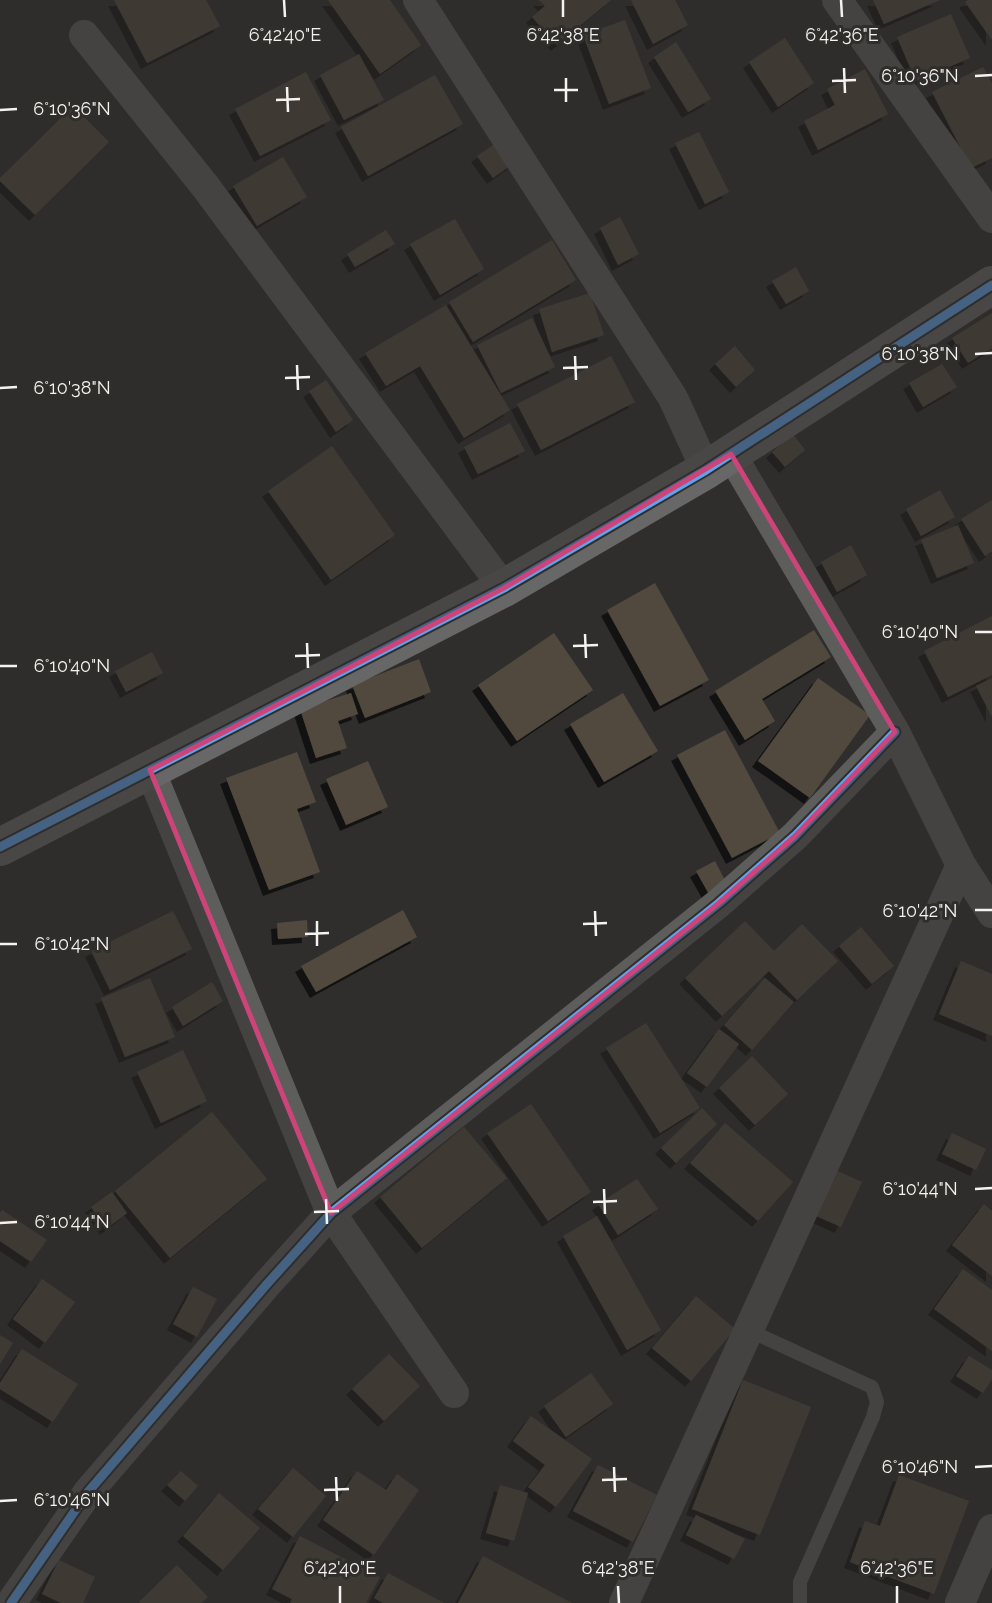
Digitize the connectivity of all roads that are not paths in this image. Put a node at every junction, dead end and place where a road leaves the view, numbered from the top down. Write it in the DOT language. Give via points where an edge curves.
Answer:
graph roads {
  1 [pos="418,0"];
  2 [pos="837,0"];
  3 [pos="84,35"];
  4 [pos="992,218"];
  5 [pos="992,285"];
  6 [pos="718,462"];
  7 [pos="504,588"];
  8 [pos="895,732"];
  9 [pos="150,770"];
  10 [pos="0,847"];
  11 [pos="961,865"];
  12 [pos="992,913"];
  13 [pos="331,1213"];
  14 [pos="748,1330"];
  15 [pos="454,1393"];
  16 [pos="992,1529"];
  17 [pos="11,1603"];
  18 [pos="624,1603"];
  19 [pos="800,1603"];
  20 [pos="960,1603"];
  1 -- 6 [label="street"];
  2 -- 4 [label="street"];
  3 -- 7 [label="street" via="205,186"];
  5 -- 6 [label="street"];
  6 -- 7 [label="street"];
  6 -- 8 [label="street"];
  7 -- 9 [label="street"];
  8 -- 11 [label="street"];
  8 -- 13 [label="street" via="795,836 691,927"];
  9 -- 10 [label="street"];
  9 -- 13 [label="street"];
  11 -- 12 [label="street"];
  11 -- 14 [label="street"];
  13 -- 15 [label="street"];
  13 -- 17 [label="street" via="89,1492"];
  14 -- 18 [label="street"];
  14 -- 19 [label="lane" via="872,1387 877,1402 800,1582"];
  16 -- 20 [label="street"];
}
